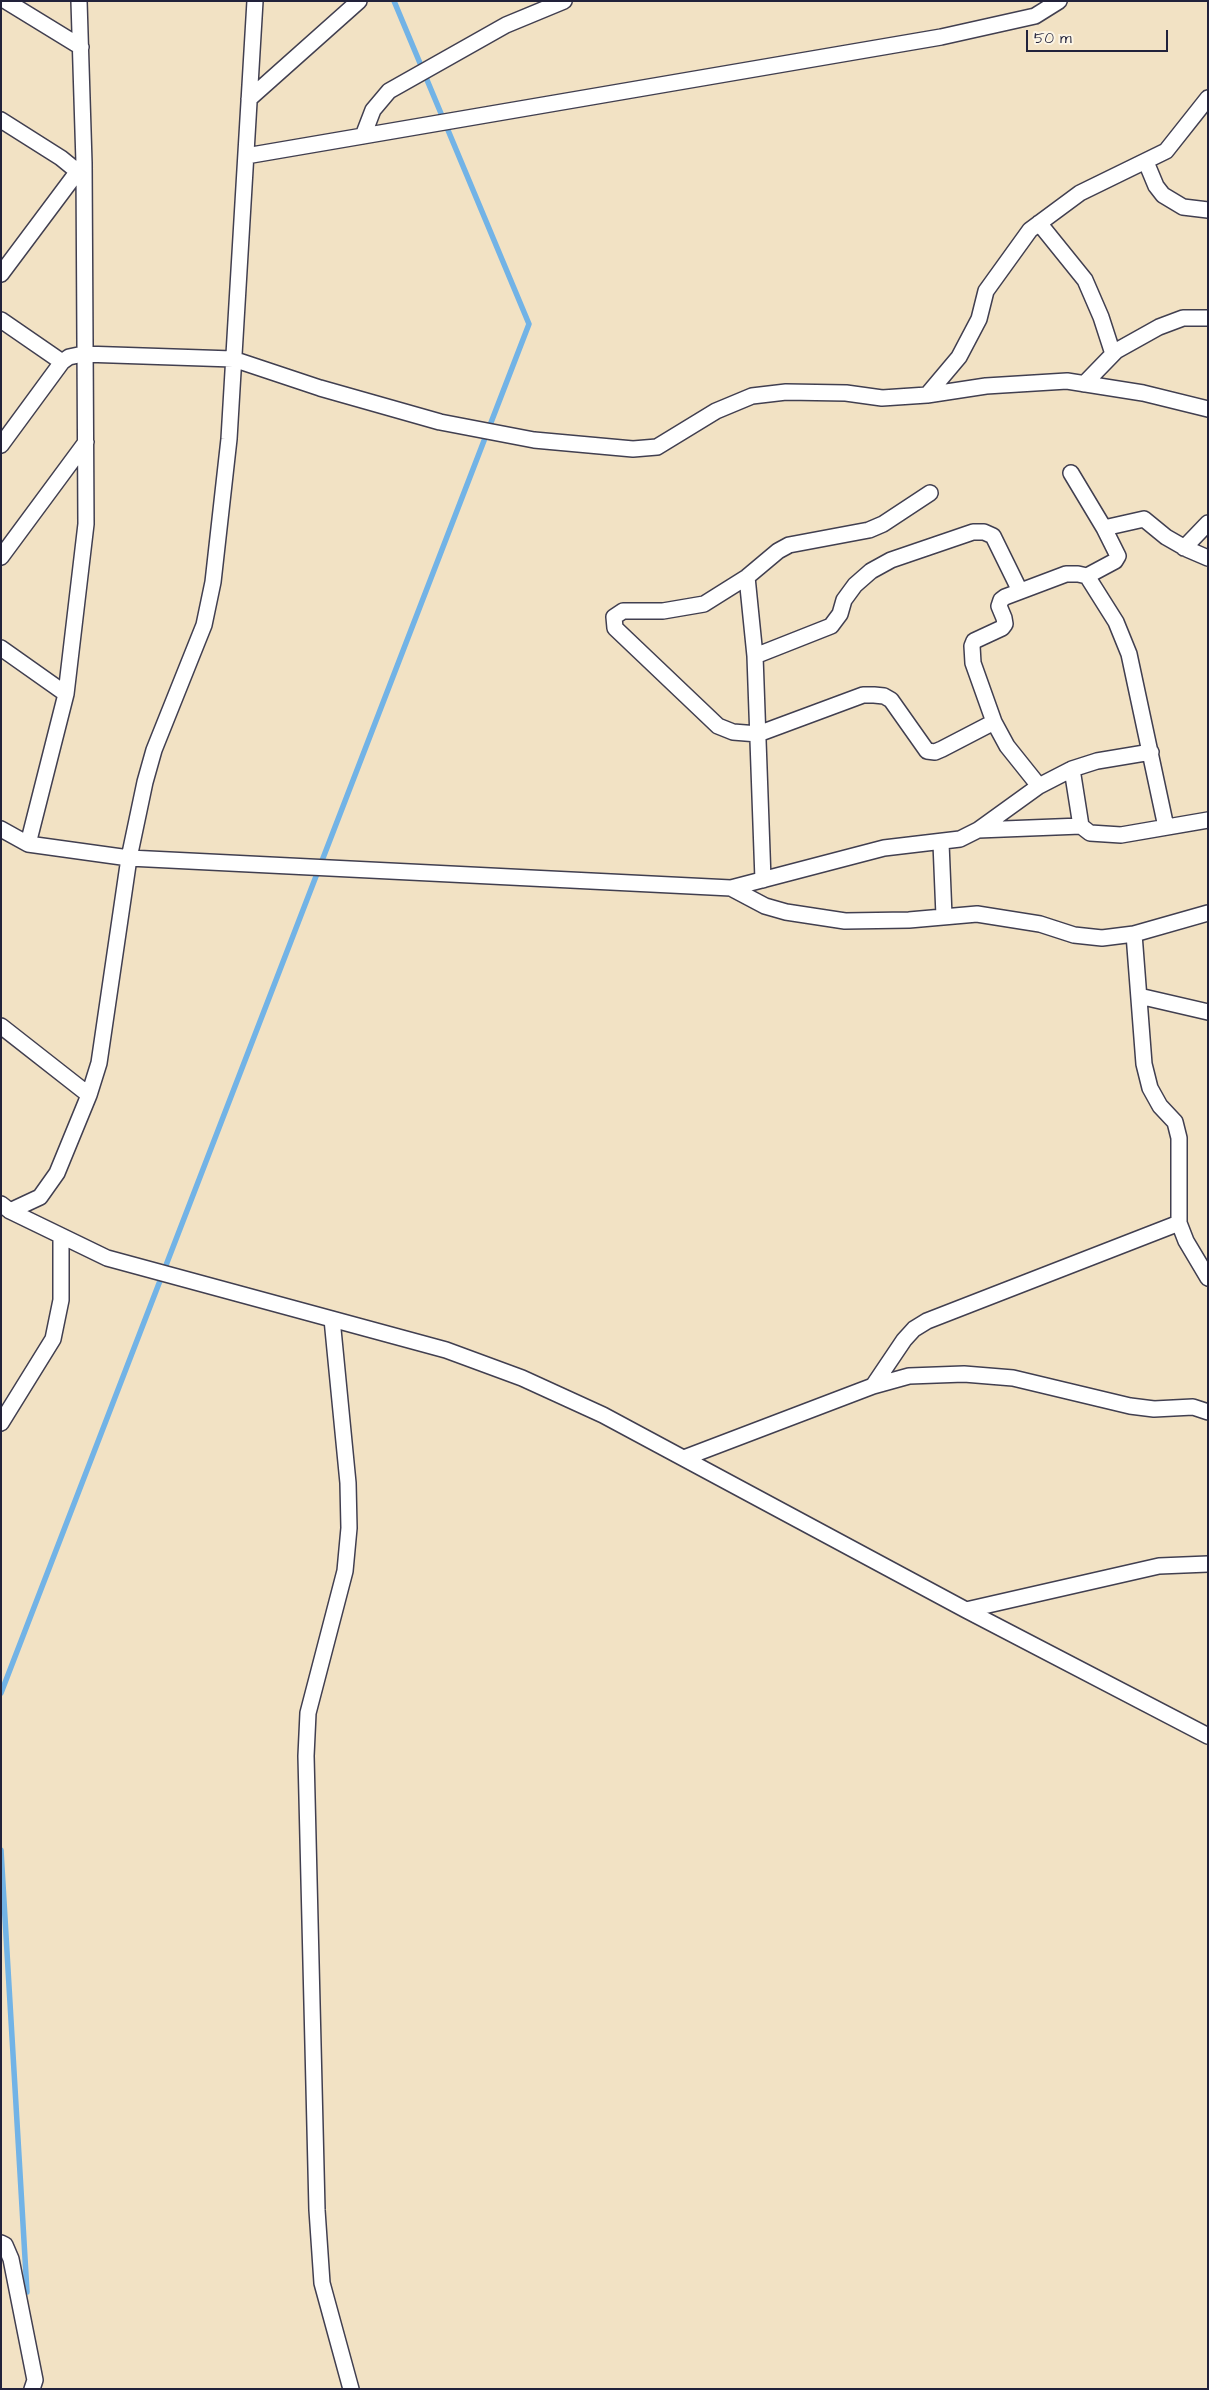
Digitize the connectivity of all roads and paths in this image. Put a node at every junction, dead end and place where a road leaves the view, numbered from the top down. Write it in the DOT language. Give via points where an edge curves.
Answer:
graph roads {
  1 [pos="6,1"];
  2 [pos="79,1"];
  3 [pos="255,1"];
  4 [pos="359,1"];
  5 [pos="564,1"];
  6 [pos="1060,1"];
  7 [pos="81,47"];
  8 [pos="1208,98"];
  9 [pos="249,99"];
  10 [pos="1,120"];
  11 [pos="363,136"];
  12 [pos="246,156"];
  13 [pos="1146,162"];
  14 [pos="80,167"];
  15 [pos="1208,210"];
  16 [pos="1039,223"];
  17 [pos="1,274"];
  18 [pos="1208,318"];
  19 [pos="1,320"];
  20 [pos="83,354"];
  21 [pos="1113,354"];
  22 [pos="233,360"];
  23 [pos="62,362"];
  24 [pos="1084,384"];
  25 [pos="926,395"];
  26 [pos="1207,410"];
  27 [pos="86,442"];
  28 [pos="1,446"];
  29 [pos="1071,473"];
  30 [pos="930,493"];
  31 [pos="1208,523"];
  32 [pos="1104,528"];
  33 [pos="1184,548"];
  34 [pos="1,557"];
  35 [pos="1208,558"];
  36 [pos="1087,576"];
  37 [pos="747,577"];
  38 [pos="1020,591"];
  39 [pos="1,648"];
  40 [pos="755,656"];
  41 [pos="66,694"];
  42 [pos="994,722"];
  43 [pos="758,734"];
  44 [pos="1151,752"];
  45 [pos="1072,769"];
  46 [pos="1039,786"];
  47 [pos="1208,820"];
  48 [pos="1081,826"];
  49 [pos="1166,827"];
  50 [pos="1,829"];
  51 [pos="978,830"];
  52 [pos="941,843"];
  53 [pos="28,844"];
  54 [pos="129,858"];
  55 [pos="763,880"];
  56 [pos="731,888"];
  57 [pos="1208,913"];
  58 [pos="944,916"];
  59 [pos="1134,934"];
  60 [pos="1139,996"];
  61 [pos="1208,1012"];
  62 [pos="1,1026"];
  63 [pos="89,1095"];
  64 [pos="5,1207"];
  65 [pos="1179,1223"];
  66 [pos="61,1236"];
  67 [pos="1208,1278"];
  68 [pos="332,1319"];
  69 [pos="873,1386"];
  70 [pos="1208,1412"];
  71 [pos="1,1423"];
  72 [pos="684,1458"];
  73 [pos="1208,1564"];
  74 [pos="966,1610"];
  75 [pos="1208,1736"];
  76 [pos="1,2243"];
  77 [pos="32,2389"];
  78 [pos="351,2389"];
  1 -- 7 [label="street"];
  2 -- 7 [label="street"];
  3 -- 9 [label="street"];
  4 -- 9 [label="street"];
  5 -- 11 [label="street" via="506,25 389,91 373,110"];
  6 -- 11 [label="street" via="1035,16 941,37"];
  7 -- 14 [label="street"];
  8 -- 13 [label="street" via="1166,152"];
  9 -- 12 [label="street"];
  10 -- 14 [label="street"];
  11 -- 12 [label="street"];
  12 -- 22 [label="street"];
  13 -- 15 [label="street" via="1156,186 1164,195 1183,207"];
  13 -- 16 [label="street" via="1080,193"];
  14 -- 17 [label="street"];
  14 -- 20 [label="street"];
  16 -- 21 [label="street" via="1085,280"];
  16 -- 25 [label="street" via="1007,259 986,291 979,319 959,357"];
  18 -- 21 [label="street" via="1175,321"];
  19 -- 23 [label="street"];
  20 -- 22 [label="street"];
  20 -- 23 [label="street" via="68,357"];
  20 -- 27 [label="street"];
  21 -- 24 [label="street"];
  22 -- 25 [label="street" via="440,422 534,440 633,449 657,446 716,411 752,396 786,392 846,392 882,398"];
  22 -- 54 [label="street" via="229,439 204,625 154,750"];
  23 -- 28 [label="street"];
  24 -- 25 [label="street" via="1067,381 986,386"];
  24 -- 26 [label="street" via="1143,393"];
  27 -- 34 [label="street"];
  27 -- 41 [label="street" via="86,524"];
  29 -- 32 [label="street"];
  30 -- 37 [label="street" via="869,530 790,545"];
  31 -- 33 [label="street"];
  32 -- 33 [label="street" via="1144,519"];
  32 -- 36 [label="street" via="1118,556 1115,561"];
  33 -- 35 [label="street"];
  36 -- 38 [label="street" via="1066,574"];
  36 -- 44 [label="street" via="1116,622 1129,654"];
  37 -- 40 [label="street"];
  37 -- 43 [label="street" via="704,604 663,611 623,612 614,617 615,628 718,726 733,732"];
  38 -- 40 [label="street" via="993,536 973,532 891,560 871,571 844,600 840,614 831,626"];
  38 -- 42 [label="street" via="1001,600 1005,624 1002,628 974,641 972,646 973,663"];
  39 -- 41 [label="street"];
  40 -- 43 [label="street"];
  41 -- 53 [label="street"];
  42 -- 43 [label="street" via="942,749 927,751 891,700 874,695 862,696"];
  42 -- 46 [label="street" via="1007,746"];
  43 -- 55 [label="street"];
  44 -- 45 [label="street" via="1097,761"];
  44 -- 49 [label="street"];
  45 -- 46 [label="street"];
  45 -- 48 [label="street"];
  46 -- 51 [label="street"];
  47 -- 49 [label="street"];
  48 -- 49 [label="street" via="1101,836"];
  48 -- 51 [label="street"];
  50 -- 53 [label="street"];
  51 -- 52 [label="street" via="960,839"];
  52 -- 55 [label="street" via="884,848"];
  52 -- 58 [label="street"];
  53 -- 54 [label="street"];
  54 -- 56 [label="street"];
  54 -- 63 [label="street" via="98,1063"];
  55 -- 56 [label="street"];
  56 -- 58 [label="street" via="765,906 836,919 909,920"];
  57 -- 59 [label="street"];
  58 -- 59 [label="street" via="977,914 1011,918 1074,936 1102,938"];
  59 -- 60 [label="street"];
  60 -- 61 [label="street"];
  60 -- 65 [label="street" via="1144,1064 1150,1088 1174,1122 1179,1138"];
  62 -- 63 [label="street"];
  63 -- 64 [label="street" via="57,1173 40,1197"];
  64 -- 66 [label="street"];
  65 -- 67 [label="street"];
  65 -- 69 [label="street" via="927,1321 904,1340"];
  66 -- 68 [label="street" via="107,1258"];
  66 -- 71 [label="street" via="61,1300 53,1339"];
  68 -- 72 [label="street" via="446,1350 522,1378 603,1415"];
  68 -- 78 [label="street" via="348,1483 349,1528 345,1571 308,1713 306,1756 317,2210 322,2283"];
  69 -- 70 [label="street" via="909,1376 964,1374 1013,1378 1130,1406 1193,1407"];
  69 -- 72 [label="street"];
  72 -- 74 [label="street"];
  73 -- 74 [label="street" via="1159,1566"];
  74 -- 75 [label="street"];
  76 -- 77 [label="street" via="11,2259 35,2380"];
}
